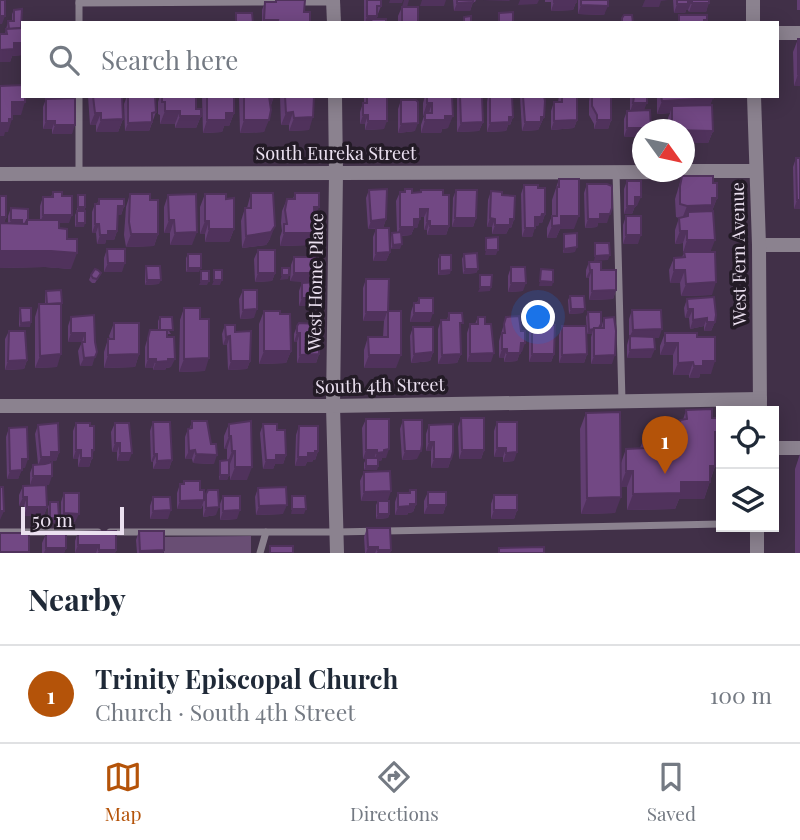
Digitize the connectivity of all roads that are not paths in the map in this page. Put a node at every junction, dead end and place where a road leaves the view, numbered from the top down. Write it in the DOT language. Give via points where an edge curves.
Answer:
graph roads {
  1 [pos="753,0"];
  2 [pos="333,1"];
  3 [pos="79,2"];
  4 [pos="79,21"];
  5 [pos="334,21"];
  6 [pos="753,21"];
  7 [pos="779,33"];
  8 [pos="800,33"];
  9 [pos="79,98"];
  10 [pos="335,98"];
  11 [pos="754,98"];
  12 [pos="755,171"];
  13 [pos="616,172"];
  14 [pos="632,172"];
  15 [pos="695,172"];
  16 [pos="336,173"];
  17 [pos="0,174"];
  18 [pos="79,174"];
  19 [pos="800,244"];
  20 [pos="759,245"];
  21 [pos="622,401"];
  22 [pos="760,405"];
  23 [pos="0,406"];
  24 [pos="333,406"];
  25 [pos="779,448"];
  26 [pos="800,448"];
  27 [pos="716,524"];
  28 [pos="336,531"];
  29 [pos="0,532"];
  30 [pos="265,532"];
  31 [pos="757,532"];
  32 [pos="260,553"];
  33 [pos="337,553"];
  34 [pos="757,553"];
  1 -- 6 [label="street"];
  2 -- 3 [label="lane"];
  2 -- 5 [label="street"];
  3 -- 4 [label="lane"];
  7 -- 8 [label="street"];
  9 -- 18 [label="lane"];
  10 -- 16 [label="street, West Home Place"];
  11 -- 12 [label="street, West Fern Avenue"];
  12 -- 15 [label="street"];
  12 -- 20 [label="street, West Fern Avenue"];
  13 -- 14 [label="street, South Eureka Street"];
  13 -- 16 [label="street, South Eureka Street"];
  13 -- 21 [label="lane"];
  16 -- 18 [label="street, South Eureka Street"];
  16 -- 24 [label="street, West Home Place"];
  17 -- 18 [label="street, South Eureka Street"];
  19 -- 20 [label="street"];
  20 -- 22 [label="street, West Fern Avenue"];
  21 -- 22 [label="street, South 4th Street"];
  21 -- 24 [label="street, South 4th Street"];
  23 -- 24 [label="street, South 4th Street"];
  24 -- 28 [label="street, West Home Place"];
  25 -- 26 [label="street"];
  27 -- 28 [label="lane"];
  28 -- 30 [label="lane"];
  28 -- 33 [label="street, West Home Place"];
  29 -- 30 [label="lane"];
  30 -- 32 [label="lane"];
  31 -- 34 [label="street"];
}
